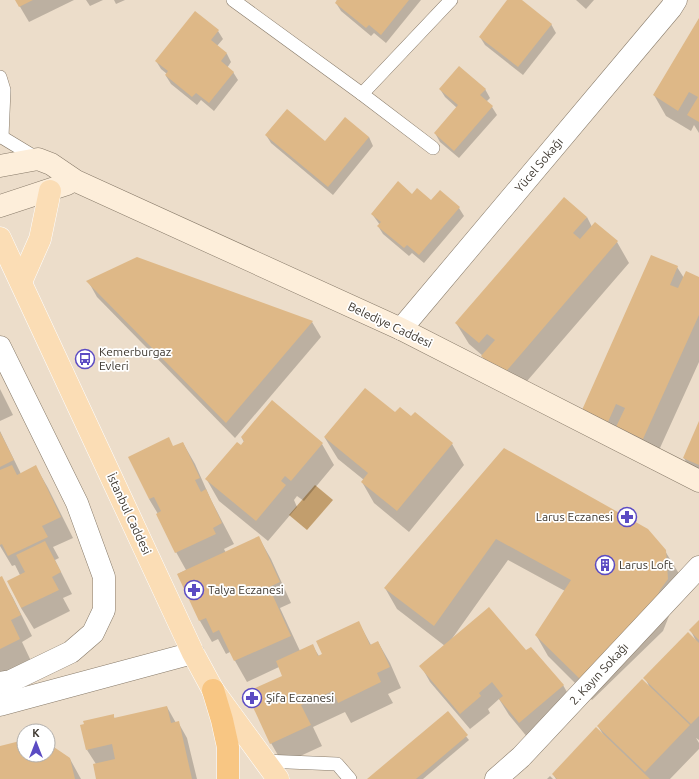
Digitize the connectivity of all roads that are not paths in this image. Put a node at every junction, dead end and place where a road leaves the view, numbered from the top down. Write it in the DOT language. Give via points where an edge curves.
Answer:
graph roads {
  1 [pos="233,0"];
  2 [pos="451,0"];
  3 [pos="676,0"];
  4 [pos="0,77"];
  5 [pos="362,94"];
  6 [pos="1,136"];
  7 [pos="433,148"];
  8 [pos="38,159"];
  9 [pos="0,166"];
  10 [pos="76,181"];
  11 [pos="50,191"];
  12 [pos="0,206"];
  13 [pos="0,238"];
  14 [pos="21,282"];
  15 [pos="401,329"];
  16 [pos="0,347"];
  17 [pos="699,481"];
  18 [pos="699,567"];
  19 [pos="193,653"];
  20 [pos="0,683"];
  21 [pos="213,690"];
  22 [pos="0,705"];
  23 [pos="264,761"];
  24 [pos="228,779"];
  25 [pos="278,779"];
  26 [pos="350,779"];
  27 [pos="496,779"];
  1 -- 5 [label="lane"];
  2 -- 5 [label="lane"];
  3 -- 15 [label="street, Yücel Sokağı"];
  4 -- 6 [label="lane" via="4,90"];
  5 -- 7 [label="lane"];
  6 -- 8 [label="lane"];
  8 -- 9 [label="main road"];
  8 -- 10 [label="main road, Belediye Caddesi" via="51,164"];
  10 -- 11 [label="main road"];
  10 -- 15 [label="main road, Belediye Caddesi"];
  11 -- 12 [label="main road"];
  11 -- 14 [label="main road" via="40,239"];
  13 -- 14 [label="main road, İstanbul Caddesi"];
  14 -- 19 [label="main road, İstanbul Caddesi"];
  15 -- 17 [label="main road, Belediye Caddesi"];
  16 -- 20 [label="street" via="77,503 104,577 104,610 92,633 71,652 11,681"];
  18 -- 27 [label="street, 2. Kayın Sokağı" via="521,757"];
  19 -- 21 [label="main road, İstanbul Caddesi"];
  19 -- 22 [label="street"];
  21 -- 23 [label="main road, İstanbul Caddesi"];
  21 -- 24 [label="highway" via="228,747"];
  23 -- 25 [label="main road, İstanbul Caddesi"];
  23 -- 26 [label="lane" via="337,764"];
}
